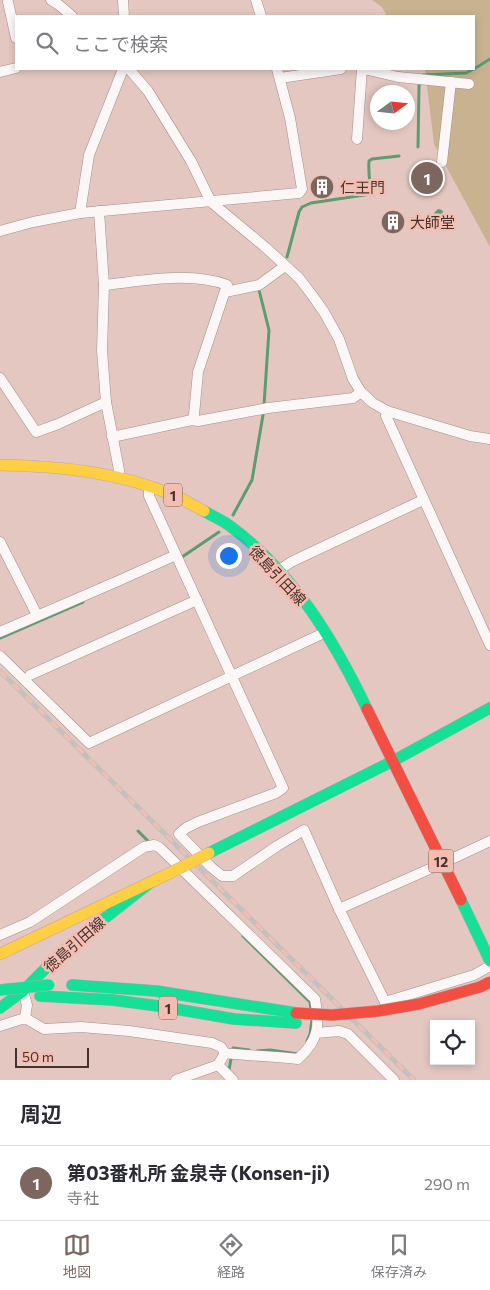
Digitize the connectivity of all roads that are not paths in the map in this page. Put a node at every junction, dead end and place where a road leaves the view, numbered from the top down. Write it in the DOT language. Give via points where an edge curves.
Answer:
graph roads {
  1 [pos="51,0"];
  2 [pos="123,0"];
  3 [pos="256,0"];
  4 [pos="6,3"];
  5 [pos="71,15"];
  6 [pos="124,15"];
  7 [pos="261,15"];
  8 [pos="15,34"];
  9 [pos="15,68"];
  10 [pos="123,70"];
  11 [pos="130,70"];
  12 [pos="326,70"];
  13 [pos="363,70"];
  14 [pos="367,70"];
  15 [pos="0,72"];
  16 [pos="279,73"];
  17 [pos="451,82"];
  18 [pos="469,84"];
  19 [pos="357,139"];
  20 [pos="442,162"];
  21 [pos="211,202"];
  22 [pos="99,211"];
  23 [pos="80,213"];
  24 [pos="0,231"];
  25 [pos="285,266"];
  26 [pos="104,285"];
  27 [pos="225,292"];
  28 [pos="0,378"];
  29 [pos="361,392"];
  30 [pos="106,402"];
  31 [pos="387,411"];
  32 [pos="192,420"];
  33 [pos="112,437"];
  34 [pos="490,439"];
  35 [pos="0,465"];
  36 [pos="118,478"];
  37 [pos="149,487"];
  38 [pos="423,500"];
  39 [pos="0,542"];
  40 [pos="176,555"];
  41 [pos="278,572"];
  42 [pos="197,600"];
  43 [pos="37,615"];
  44 [pos="0,632"];
  45 [pos="326,632"];
  46 [pos="490,645"];
  47 [pos="0,656"];
  48 [pos="30,675"];
  49 [pos="232,677"];
  50 [pos="490,708"];
  51 [pos="393,761"];
  52 [pos="490,842"];
  53 [pos="443,864"];
  54 [pos="151,882"];
  55 [pos="339,908"];
  56 [pos="0,934"];
  57 [pos="0,954"];
  58 [pos="490,961"];
  59 [pos="490,966"];
  60 [pos="490,982"];
  61 [pos="0,990"];
  62 [pos="23,991"];
  63 [pos="490,993"];
  64 [pos="0,1000"];
  65 [pos="0,1008"];
  66 [pos="25,1018"];
  67 [pos="296,1018"];
  68 [pos="0,1026"];
  69 [pos="316,1033"];
  70 [pos="225,1054"];
  71 [pos="218,1064"];
  72 [pos="176,1080"];
  73 [pos="233,1080"];
  74 [pos="394,1080"];
  1 -- 5 [label="street"];
  2 -- 6 [label="street"];
  3 -- 7 [label="street"];
  4 -- 8 [label="street"];
  9 -- 15 [label="street"];
  10 -- 23 [label="street" via="89,155"];
  11 -- 21 [label="street" via="148,91 191,161"];
  12 -- 16 [label="street"];
  13 -- 19 [label="street"];
  14 -- 17 [label="street" via="398,77"];
  16 -- 21 [label="street" via="302,189 299,193"];
  17 -- 18 [label="street"];
  17 -- 20 [label="street"];
  21 -- 22 [label="street"];
  21 -- 25 [label="street"];
  22 -- 23 [label="street"];
  22 -- 26 [label="street"];
  23 -- 24 [label="street"];
  25 -- 27 [label="street" via="259,285"];
  25 -- 29 [label="street" via="324,312"];
  26 -- 27 [label="street" via="196,278 227,285"];
  26 -- 30 [label="street" via="102,351"];
  27 -- 32 [label="street" via="198,372"];
  28 -- 30 [label="street" via="36,432"];
  29 -- 31 [label="street"];
  29 -- 32 [label="street" via="353,398"];
  30 -- 33 [label="street"];
  31 -- 34 [label="street"];
  31 -- 38 [label="street" via="386,416"];
  32 -- 33 [label="street"];
  33 -- 36 [label="street"];
  35 -- 36 [label="main road, 徳島引田線 / 1" via="31,465"];
  36 -- 37 [label="main road, 徳島引田線 / 1"];
  37 -- 40 [label="street"];
  37 -- 41 [label="main road, 徳島引田線 / 1" via="173,495 230,526"];
  38 -- 41 [label="street" via="291,562"];
  38 -- 46 [label="street"];
  39 -- 43 [label="street"];
  40 -- 42 [label="street"];
  40 -- 43 [label="street"];
  41 -- 45 [label="main road, 徳島引田線 / 1"];
  42 -- 48 [label="street"];
  42 -- 49 [label="street"];
  43 -- 44 [label="street"];
  45 -- 49 [label="street"];
  45 -- 51 [label="main road, 徳島引田線 / 1"];
  47 -- 49 [label="street" via="89,743"];
  49 -- 55 [label="street" via="283,788 198,822 179,834 210,867 222,876 233,876 304,830"];
  50 -- 51 [label="main road, 徳島引田線"];
  51 -- 53 [label="main road, 12"];
  51 -- 54 [label="main road, 徳島引田線, bridge"];
  52 -- 53 [label="street"];
  53 -- 55 [label="street"];
  53 -- 58 [label="main road, 12"];
  54 -- 57 [label="main road, 徳島引田線"];
  54 -- 62 [label="main road, 徳島引田線" via="63,951"];
  55 -- 59 [label="street" via="385,1002 474,976"];
  56 -- 69 [label="street" via="30,922 144,847 154,845 315,999 318,1014"];
  60 -- 67 [label="main road, bridge" via="420,1004"];
  61 -- 67 [label="main road, bridge" via="49,985 156,991"];
  62 -- 65 [label="main road, 徳島引田線"];
  62 -- 66 [label="street" via="27,1005"];
  63 -- 67 [label="main road" via="451,1006 380,1021 334,1023"];
  64 -- 67 [label="main road, 1" via="40,996 113,1000 234,1019"];
  66 -- 68 [label="street"];
  66 -- 70 [label="street" via="44,1029 81,1027 212,1043 221,1046"];
  69 -- 70 [label="street" via="309,1049 298,1059"];
  69 -- 74 [label="street" via="339,1031 348,1034"];
  70 -- 71 [label="street"];
  71 -- 72 [label="street"];
  71 -- 73 [label="street"];
}
